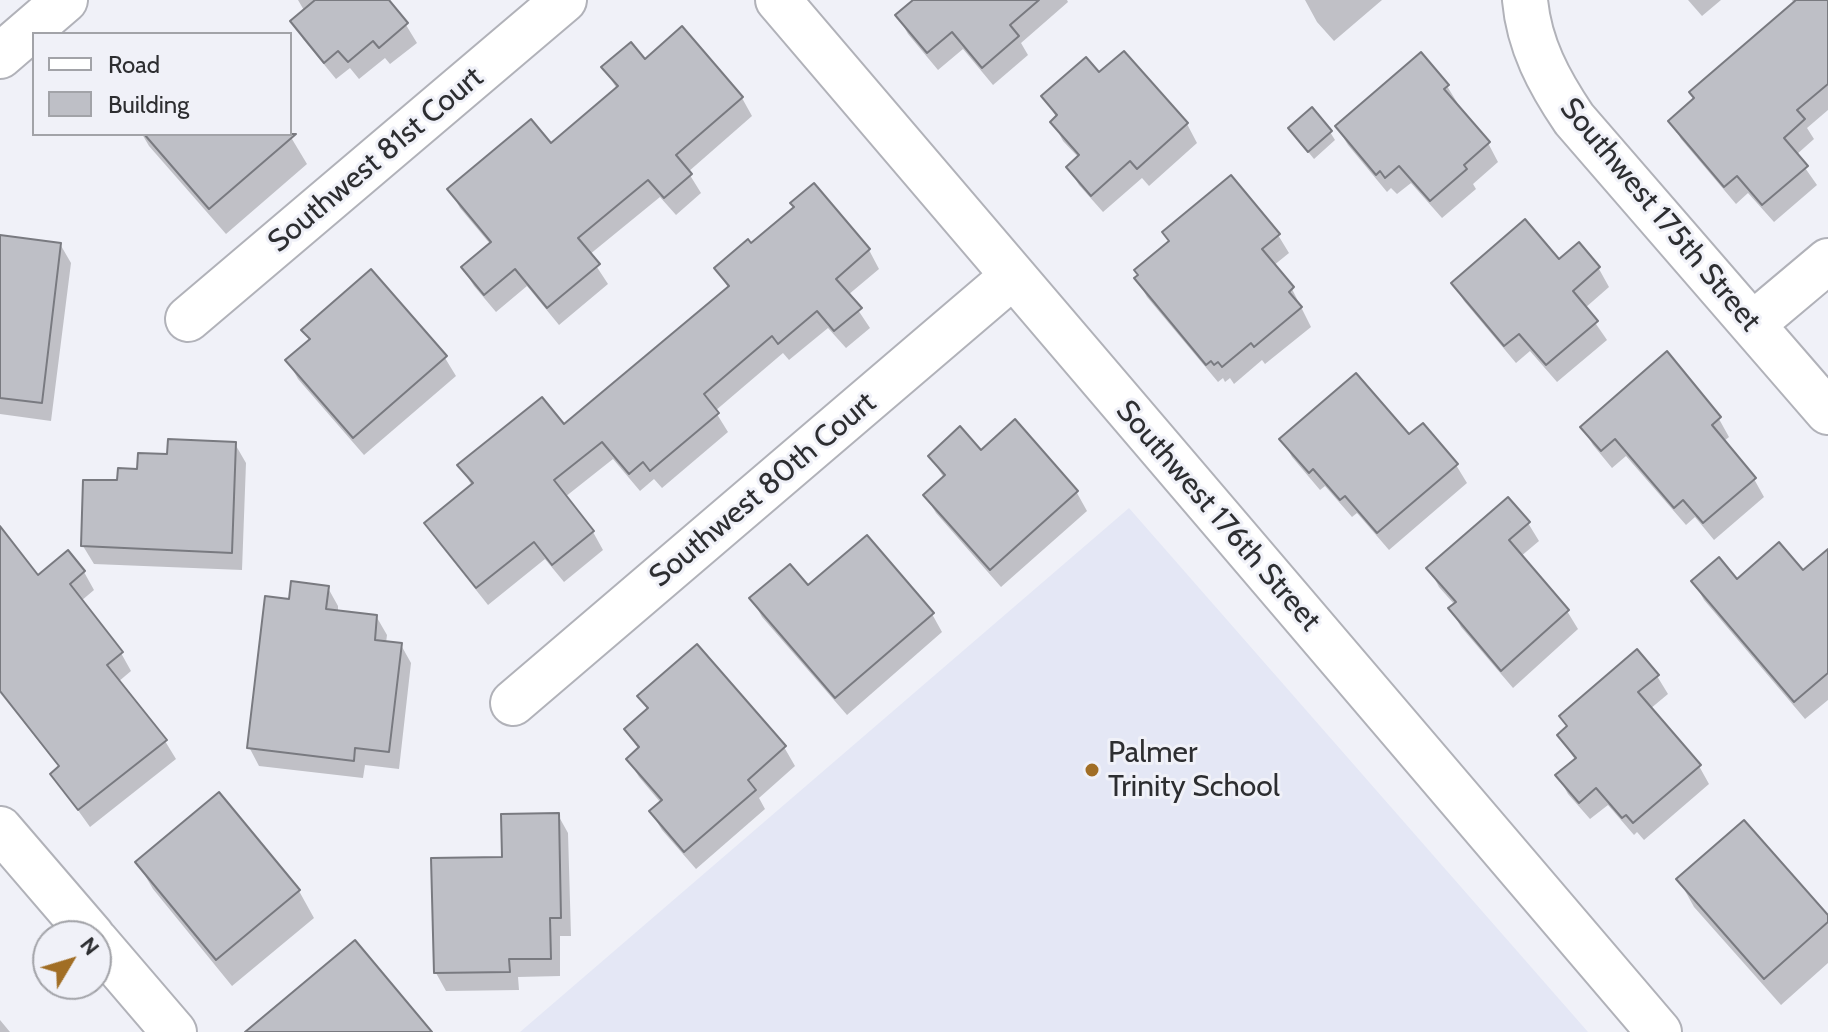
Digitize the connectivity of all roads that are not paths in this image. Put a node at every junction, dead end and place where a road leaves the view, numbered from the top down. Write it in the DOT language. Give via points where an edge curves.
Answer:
graph roads {
  1 [pos="65,0"];
  2 [pos="564,0"];
  3 [pos="778,0"];
  4 [pos="1525,0"];
  5 [pos="0,56"];
  6 [pos="1828,261"];
  7 [pos="1013,276"];
  8 [pos="188,319"];
  9 [pos="1753,324"];
  10 [pos="1828,412"];
  11 [pos="513,703"];
  12 [pos="0,829"];
  13 [pos="78,920"];
  14 [pos="112,960"];
  15 [pos="174,1032"];
  16 [pos="1659,1032"];
  1 -- 5 [label="street"];
  2 -- 8 [label="street, Southwest 81st Court"];
  3 -- 7 [label="street, Southwest 176th Street"];
  4 -- 9 [label="street, Southwest 175th Street" via="1537,53 1574,119"];
  6 -- 9 [label="street"];
  7 -- 11 [label="street, Southwest 80th Court"];
  7 -- 16 [label="street, Southwest 176th Street"];
  9 -- 10 [label="street, Southwest 175th Street"];
  12 -- 13 [label="street"];
  14 -- 15 [label="street"];
}
